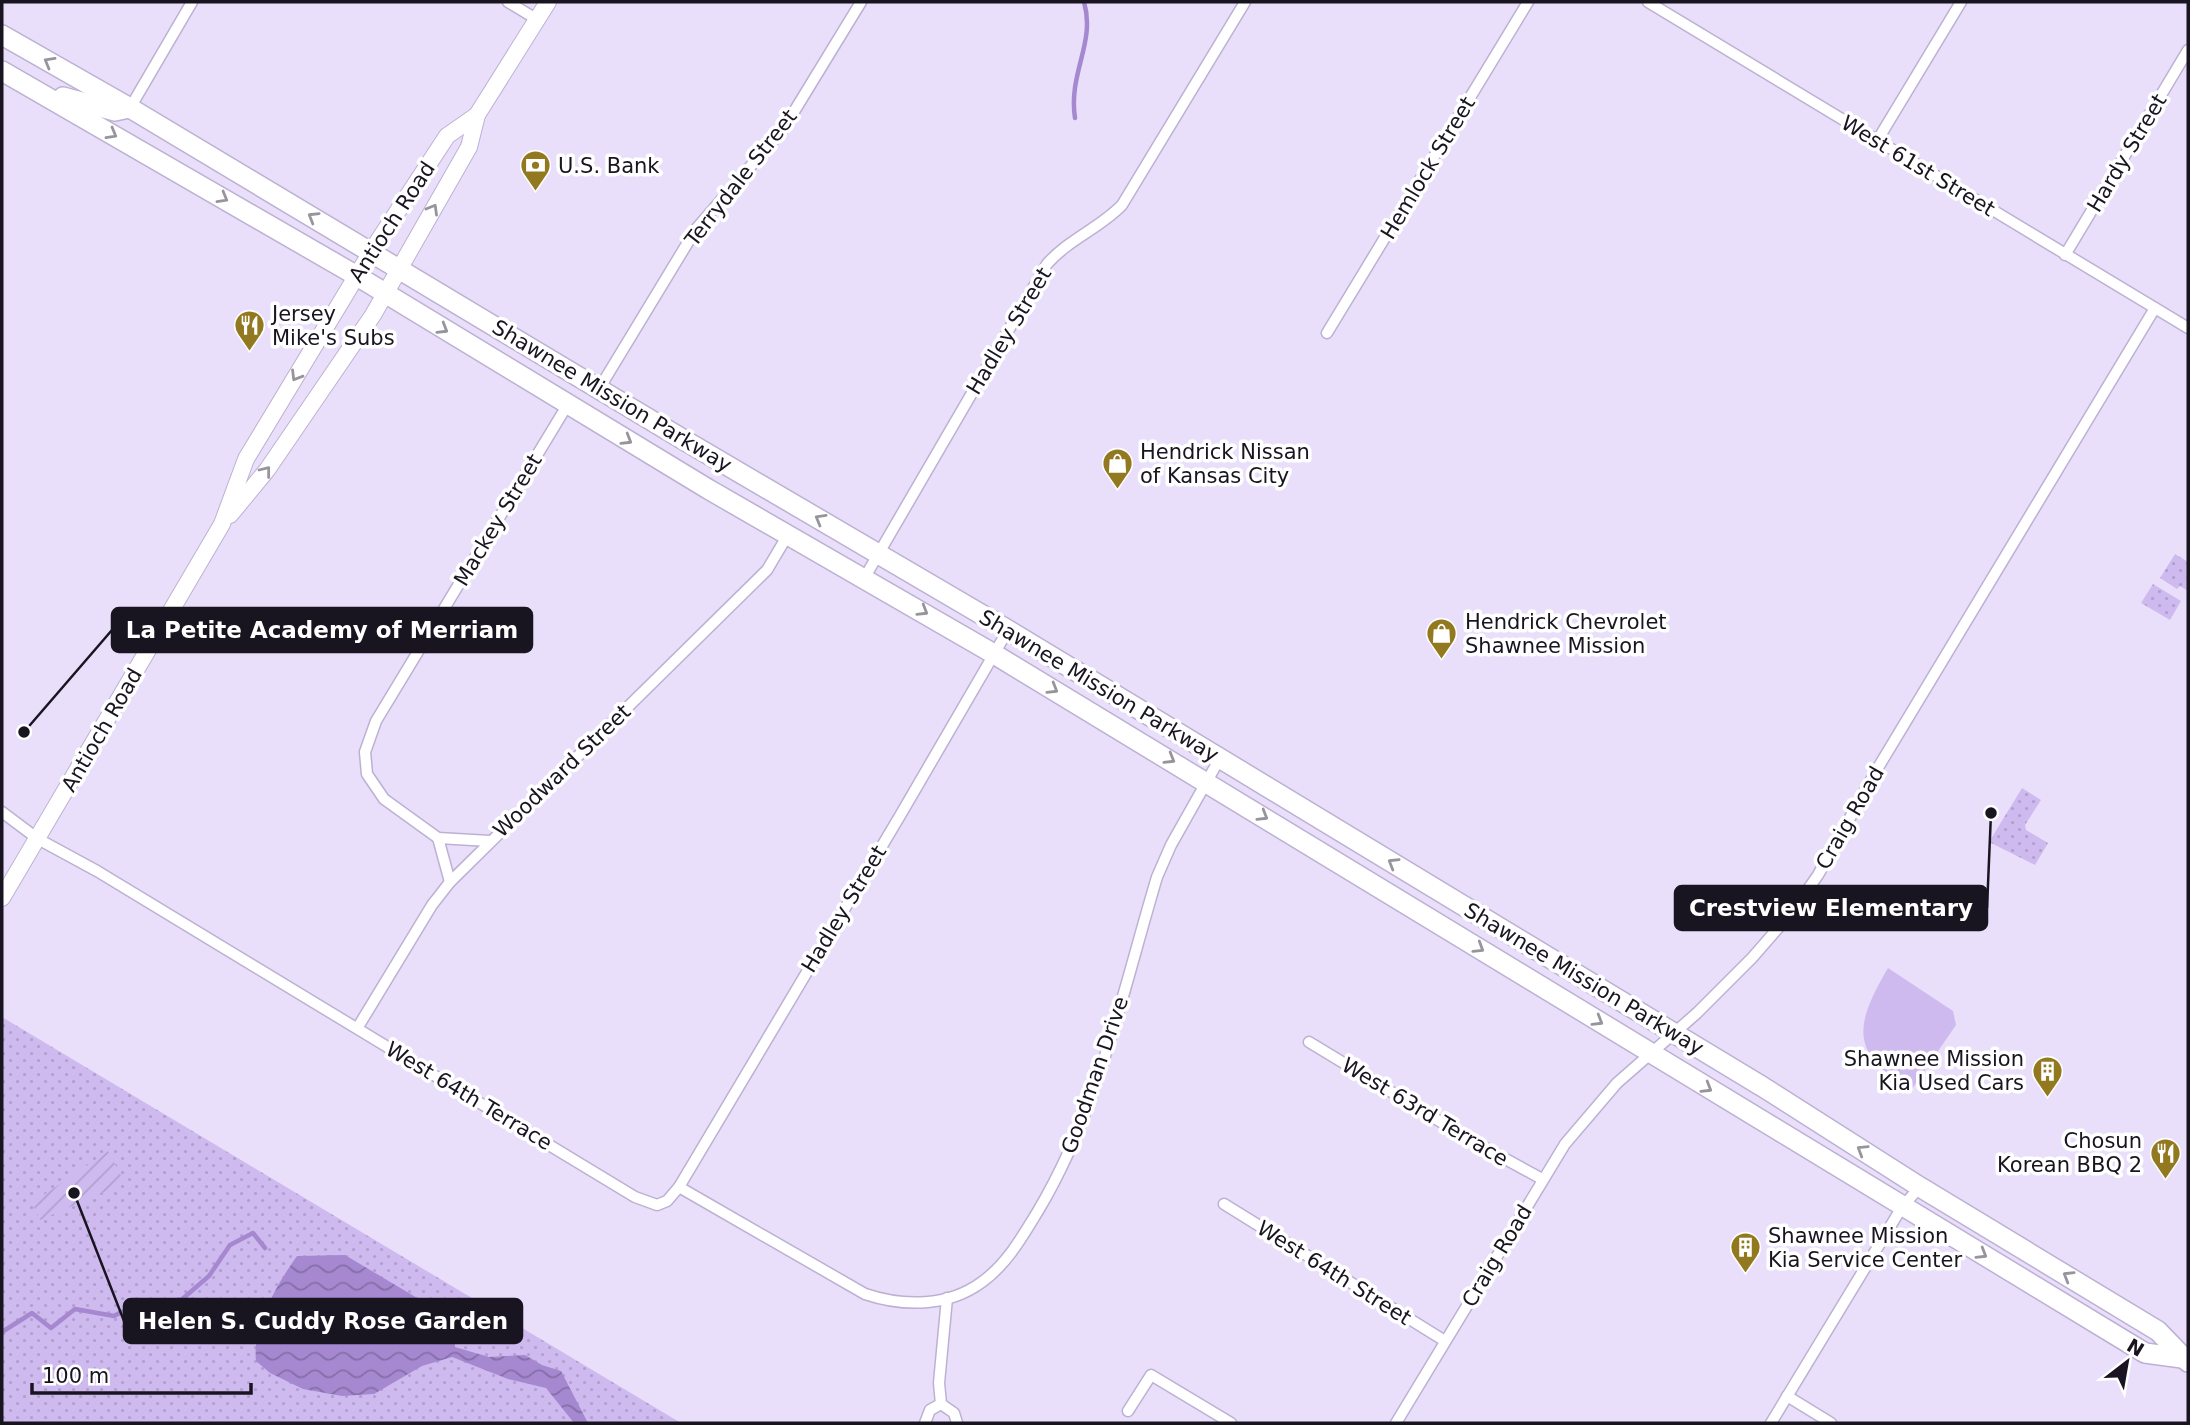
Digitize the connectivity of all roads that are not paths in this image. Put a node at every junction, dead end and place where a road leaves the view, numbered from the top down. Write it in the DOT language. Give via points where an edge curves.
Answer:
graph roads {
  1 [pos="192,2"];
  2 [pos="508,2"];
  3 [pos="548,2"];
  4 [pos="861,2"];
  5 [pos="1245,2"];
  6 [pos="1528,2"];
  7 [pos="1648,2"];
  8 [pos="1961,2"];
  9 [pos="538,20"];
  10 [pos="2,35"];
  11 [pos="2188,50"];
  12 [pos="2184,67"];
  13 [pos="2,71"];
  14 [pos="32,88"];
  15 [pos="130,108"];
  16 [pos="477,115"];
  17 [pos="1877,141"];
  18 [pos="371,253"];
  19 [pos="2066,255"];
  20 [pos="399,268"];
  21 [pos="357,276"];
  22 [pos="385,293"];
  23 [pos="2155,308"];
  24 [pos="2188,328"];
  25 [pos="1327,333"];
  26 [pos="599,389"];
  27 [pos="568,404"];
  28 [pos="222,524"];
  29 [pos="789,533"];
  30 [pos="879,554"];
  31 [pos="865,577"];
  32 [pos="1007,630"];
  33 [pos="994,654"];
  34 [pos="1220,758"];
  35 [pos="1205,781"];
  36 [pos="2,812"];
  37 [pos="438,838"];
  38 [pos="38,839"];
  39 [pos="490,841"];
  40 [pos="450,882"];
  41 [pos="2,898"];
  42 [pos="358,1027"];
  43 [pos="1674,1034"];
  44 [pos="1309,1042"];
  45 [pos="1649,1052"];
  46 [pos="1542,1179"];
  47 [pos="679,1187"];
  48 [pos="1920,1187"];
  49 [pos="1224,1204"];
  50 [pos="1902,1207"];
  51 [pos="947,1298"];
  52 [pos="1445,1341"];
  53 [pos="2186,1356"];
  54 [pos="1787,1396"];
  55 [pos="942,1404"];
  56 [pos="1128,1411"];
  57 [pos="925,1423"];
  58 [pos="957,1423"];
  59 [pos="1231,1423"];
  60 [pos="1396,1423"];
  61 [pos="1771,1423"];
  62 [pos="1831,1423"];
  1 -- 15 [label="street"];
  2 -- 9 [label="street"];
  3 -- 9 [label="main road, Antioch Road"];
  4 -- 26 [label="street, Terrydale Street" via="783,128 696,229"];
  5 -- 30 [label="street, Hadley Street" via="1122,205 1047,264"];
  6 -- 25 [label="street, Hemlock Street"];
  7 -- 17 [label="street, West 61st Street"];
  8 -- 17 [label="street"];
  9 -- 16 [label="main road, Antioch Road"];
  15 -- 10 [label="highway, Shawnee Mission Parkway, one-way"];
  11 -- 12 [label="street, Hardy Street"];
  12 -- 19 [label="street, Hardy Street"];
  13 -- 14 [label="highway, Shawnee Mission Parkway"];
  14 -- 15 [label="highway" via="114,111"];
  14 -- 21 [label="highway, Shawnee Mission Parkway, one-way"];
  18 -- 15 [label="highway, Shawnee Mission Parkway, one-way"];
  16 -- 18 [label="main road, Antioch Road" via="447,136"];
  20 -- 16 [label="main road, Antioch Road, one-way" via="469,147"];
  17 -- 19 [label="street, West 61st Street"];
  18 -- 20 [label="highway, Shawnee Mission Parkway"];
  18 -- 21 [label="main road, Antioch Road"];
  19 -- 23 [label="street, West 61st Street"];
  20 -- 22 [label="main road, Antioch Road"];
  20 -- 26 [label="highway, Shawnee Mission Parkway"];
  21 -- 22 [label="highway, Shawnee Mission Parkway"];
  21 -- 28 [label="main road, Antioch Road, one-way" via="246,459"];
  22 -- 27 [label="highway, Shawnee Mission Parkway, one-way"];
  28 -- 22 [label="main road, Antioch Road, one-way" via="267,470"];
  23 -- 24 [label="street, West 61st Street"];
  23 -- 43 [label="street, Craig Road" via="1818,875 1752,958"];
  30 -- 26 [label="highway, Shawnee Mission Parkway, one-way"];
  27 -- 29 [label="highway, Shawnee Mission Parkway, one-way"];
  27 -- 37 [label="street, Mackey Street" via="369,738 366,763 375,788"];
  28 -- 38 [label="main road, Antioch Road"];
  29 -- 31 [label="highway, Shawnee Mission Parkway"];
  29 -- 39 [label="street, Woodward Street" via="767,570"];
  30 -- 31 [label="street, Hadley Street"];
  30 -- 32 [label="highway, Shawnee Mission Parkway"];
  31 -- 33 [label="highway, Shawnee Mission Parkway, one-way"];
  32 -- 33 [label="street, Hadley Street"];
  32 -- 34 [label="highway, Shawnee Mission Parkway"];
  33 -- 35 [label="highway, Shawnee Mission Parkway, one-way"];
  33 -- 47 [label="street, Hadley Street"];
  34 -- 35 [label="street, Goodman Drive"];
  43 -- 34 [label="highway, Shawnee Mission Parkway, one-way"];
  35 -- 45 [label="highway, Shawnee Mission Parkway, one-way"];
  35 -- 51 [label="street, Goodman Drive" via="1157,877 1090,1101 1055,1184 1001,1266 982,1282"];
  36 -- 38 [label="street, West 64th Terrace"];
  37 -- 39 [label="street"];
  37 -- 40 [label="street"];
  38 -- 41 [label="main road, Antioch Road"];
  38 -- 42 [label="street, West 64th Terrace"];
  39 -- 40 [label="street, Woodward Street"];
  40 -- 42 [label="street, Woodward Street"];
  42 -- 47 [label="street, West 64th Terrace" via="635,1197 657,1205"];
  43 -- 45 [label="street, Craig Road"];
  48 -- 43 [label="highway, Shawnee Mission Parkway, one-way"];
  44 -- 46 [label="street, West 63rd Terrace"];
  45 -- 46 [label="street, Craig Road" via="1591,1112"];
  45 -- 50 [label="highway, Shawnee Mission Parkway, one-way"];
  46 -- 52 [label="street, Craig Road"];
  47 -- 51 [label="street" via="865,1294 899,1303"];
  48 -- 50 [label="street"];
  53 -- 48 [label="highway, Shawnee Mission Parkway, one-way" via="2158,1331"];
  49 -- 52 [label="street, West 64th Street"];
  50 -- 53 [label="highway, Shawnee Mission Parkway, one-way" via="2145,1353"];
  50 -- 54 [label="street"];
  51 -- 55 [label="street" via="939,1382"];
  52 -- 60 [label="street, Craig Road"];
  54 -- 61 [label="street"];
  54 -- 62 [label="street"];
  55 -- 57 [label="street" via="930,1410"];
  55 -- 58 [label="street" via="954,1413"];
  56 -- 59 [label="street" via="1150,1375"];
}
